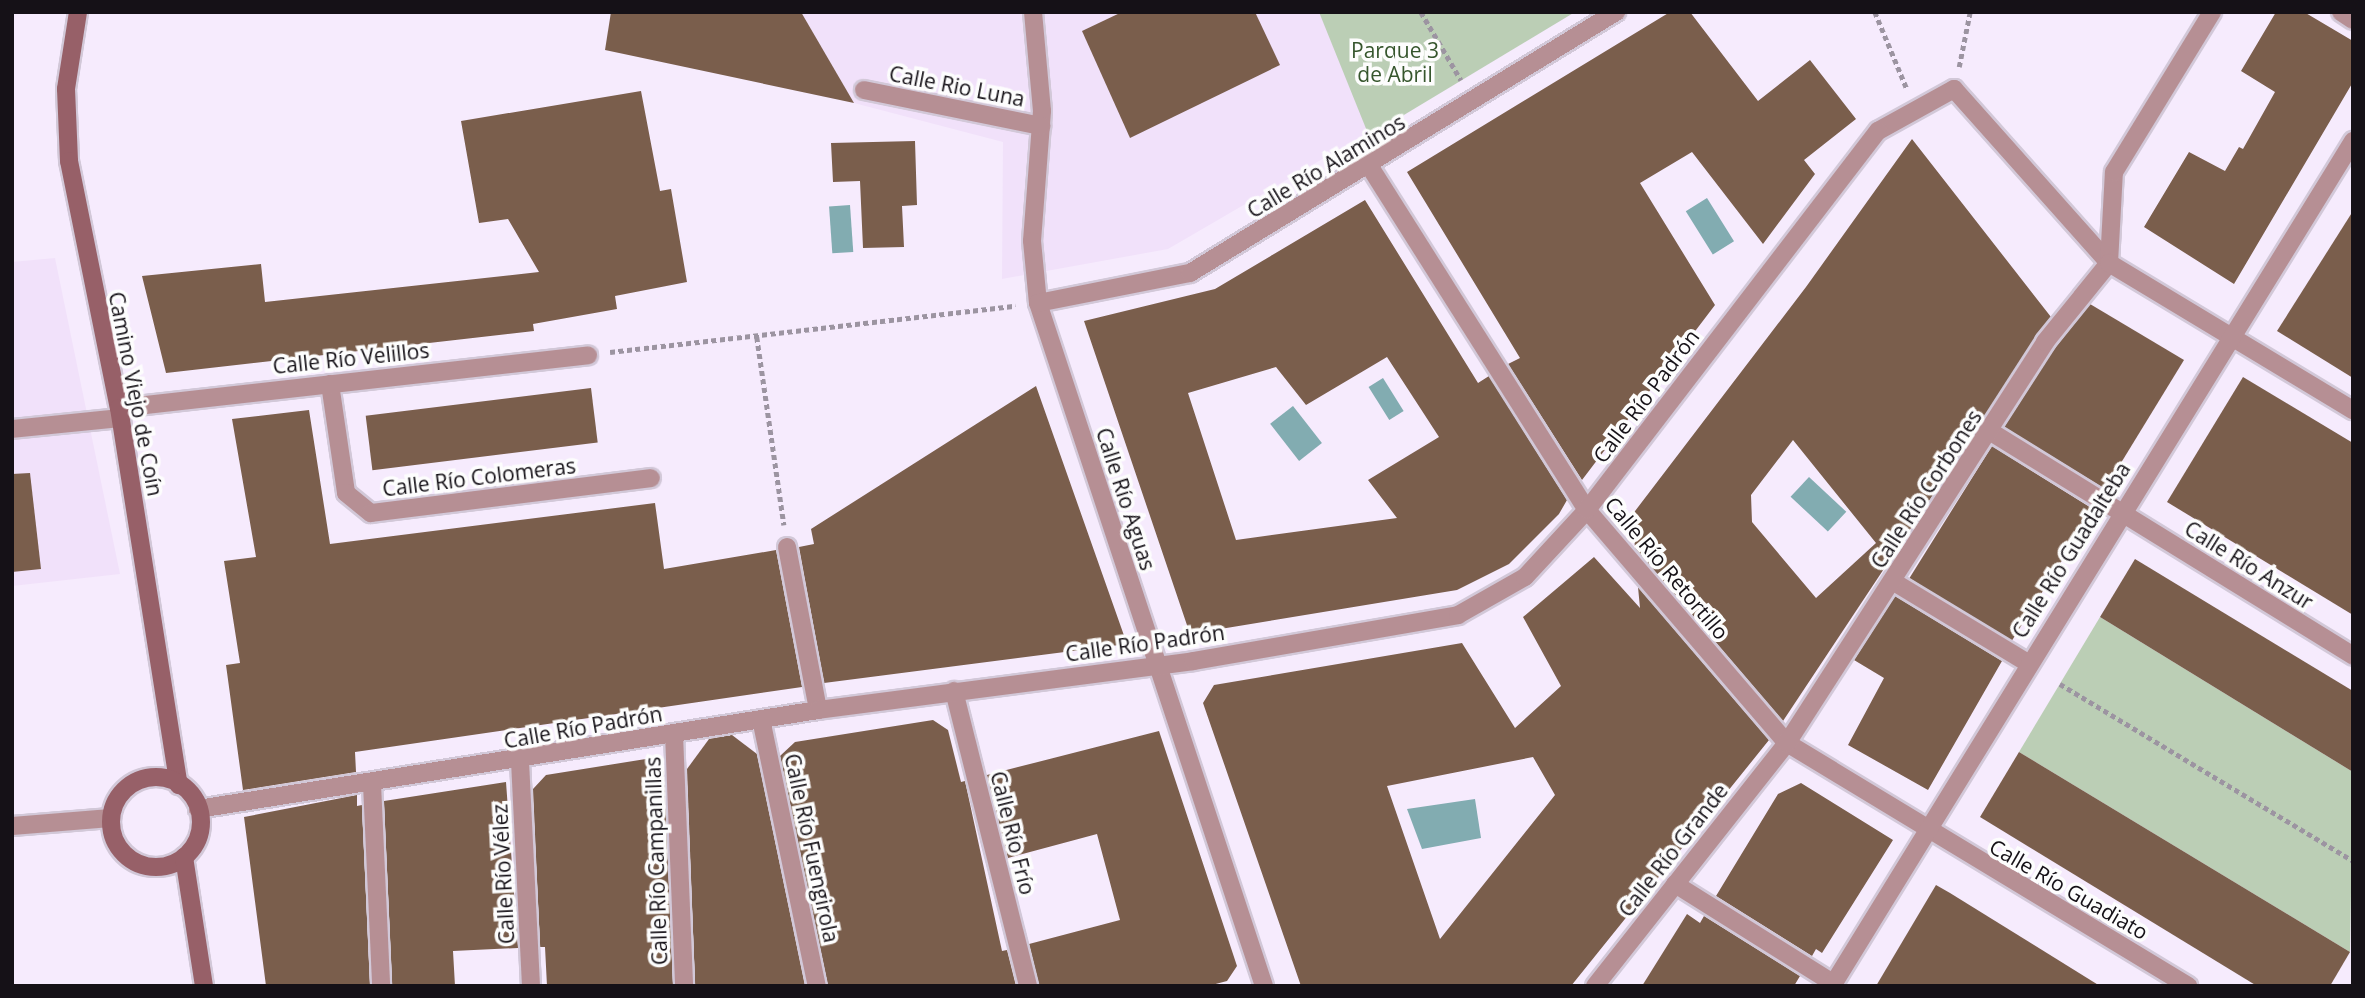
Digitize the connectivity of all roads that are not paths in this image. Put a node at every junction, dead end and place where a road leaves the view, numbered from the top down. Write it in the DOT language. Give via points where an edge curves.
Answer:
graph roads {
  1 [pos="78,12"];
  2 [pos="1033,12"];
  3 [pos="1616,12"];
  4 [pos="2212,12"];
  5 [pos="2341,12"];
  6 [pos="2353,20"];
  7 [pos="864,90"];
  8 [pos="1041,126"];
  9 [pos="2350,153"];
  10 [pos="1370,167"];
  11 [pos="2109,263"];
  12 [pos="1038,303"];
  13 [pos="2229,336"];
  14 [pos="588,355"];
  15 [pos="330,384"];
  16 [pos="2353,410"];
  17 [pos="120,413"];
  18 [pos="12,429"];
  19 [pos="1991,432"];
  20 [pos="651,478"];
  21 [pos="1587,510"];
  22 [pos="2121,513"];
  23 [pos="787,547"];
  24 [pos="1894,582"];
  25 [pos="2353,656"];
  26 [pos="2028,663"];
  27 [pos="1158,666"];
  28 [pos="954,691"];
  29 [pos="818,710"];
  30 [pos="761,719"];
  31 [pos="674,734"];
  32 [pos="1787,743"];
  33 [pos="520,761"];
  34 [pos="372,784"];
  35 [pos="179,785"];
  36 [pos="198,809"];
  37 [pos="111,818"];
  38 [pos="12,826"];
  39 [pos="1927,832"];
  40 [pos="184,857"];
  41 [pos="1675,884"];
  42 [pos="1833,984"];
  43 [pos="204,986"];
  44 [pos="381,986"];
  45 [pos="531,986"];
  46 [pos="684,986"];
  47 [pos="817,986"];
  48 [pos="1028,986"];
  49 [pos="1264,986"];
  50 [pos="1595,986"];
  51 [pos="2188,986"];
  1 -- 17 [label="street, Camino Viejo de Coín" via="66,89 69,161"];
  2 -- 8 [label="street, Calle Río Aguas"];
  3 -- 10 [label="street, Calle Río Alaminos"];
  4 -- 11 [label="street" via="2114,172"];
  5 -- 6 [label="street"];
  7 -- 8 [label="street, Calle Rio Luna"];
  8 -- 12 [label="street, Calle Río Aguas" via="1032,241"];
  9 -- 13 [label="street, Calle Río Guadalteba"];
  10 -- 12 [label="street, Calle Río Alaminos" via="1190,273"];
  10 -- 21 [label="street, Calle Río Retortillo"];
  11 -- 13 [label="street"];
  11 -- 19 [label="street, Calle Río Corbones" via="2045,342"];
  11 -- 21 [label="street, Calle Río Padrón" via="1954,89 1878,131"];
  12 -- 27 [label="street, Calle Río Aguas"];
  13 -- 16 [label="street"];
  13 -- 22 [label="street, Calle Río Guadalteba"];
  14 -- 15 [label="street, Calle Río Velillos"];
  15 -- 17 [label="street, Calle Río Velillos"];
  15 -- 20 [label="street, Calle Río Colomeras" via="346,493 371,513"];
  17 -- 18 [label="street, Calle Río Velillos"];
  17 -- 35 [label="street, Camino Viejo de Coín"];
  19 -- 22 [label="street, Calle Río Anzur"];
  19 -- 24 [label="street, Calle Río Corbones"];
  21 -- 27 [label="street, Calle Río Padrón" via="1525,577 1458,615"];
  21 -- 32 [label="street, Calle Río Retortillo"];
  22 -- 25 [label="street, Calle Río Anzur"];
  22 -- 26 [label="street, Calle Río Guadalteba"];
  23 -- 29 [label="street"];
  24 -- 26 [label="street"];
  24 -- 32 [label="street, Calle Río Corbones"];
  26 -- 39 [label="street, Calle Río Guadalteba"];
  27 -- 28 [label="street, Calle Río Padrón"];
  27 -- 49 [label="street, Calle Río Aguas"];
  28 -- 29 [label="street, Calle Río Padrón"];
  28 -- 48 [label="street, Calle Río Frío"];
  29 -- 30 [label="street, Calle Río Padrón"];
  30 -- 31 [label="street, Calle Río Padrón"];
  30 -- 47 [label="street, Calle Río Fuengirola"];
  31 -- 33 [label="street, Calle Río Padrón"];
  31 -- 46 [label="street, Calle Río Campanillas"];
  32 -- 39 [label="street, Calle Río Retortillo"];
  32 -- 41 [label="street, Calle Río Grande"];
  33 -- 34 [label="street, Calle Río Padrón"];
  33 -- 45 [label="street, Calle Río Vélez"];
  34 -- 36 [label="street, Calle Río Padrón"];
  34 -- 44 [label="street"];
  35 -- 36 [label="street"];
  35 -- 37 [label="street" via="155,777 140,780 120,794"];
  36 -- 40 [label="street" via="197,839"];
  37 -- 38 [label="street"];
  37 -- 40 [label="street" via="118,846 139,864 164,866"];
  39 -- 42 [label="street, Calle Río Guadalteba"];
  39 -- 51 [label="street, Calle Río Guadiato"];
  40 -- 43 [label="street"];
  41 -- 42 [label="street"];
  41 -- 50 [label="street, Calle Río Grande"];
}
